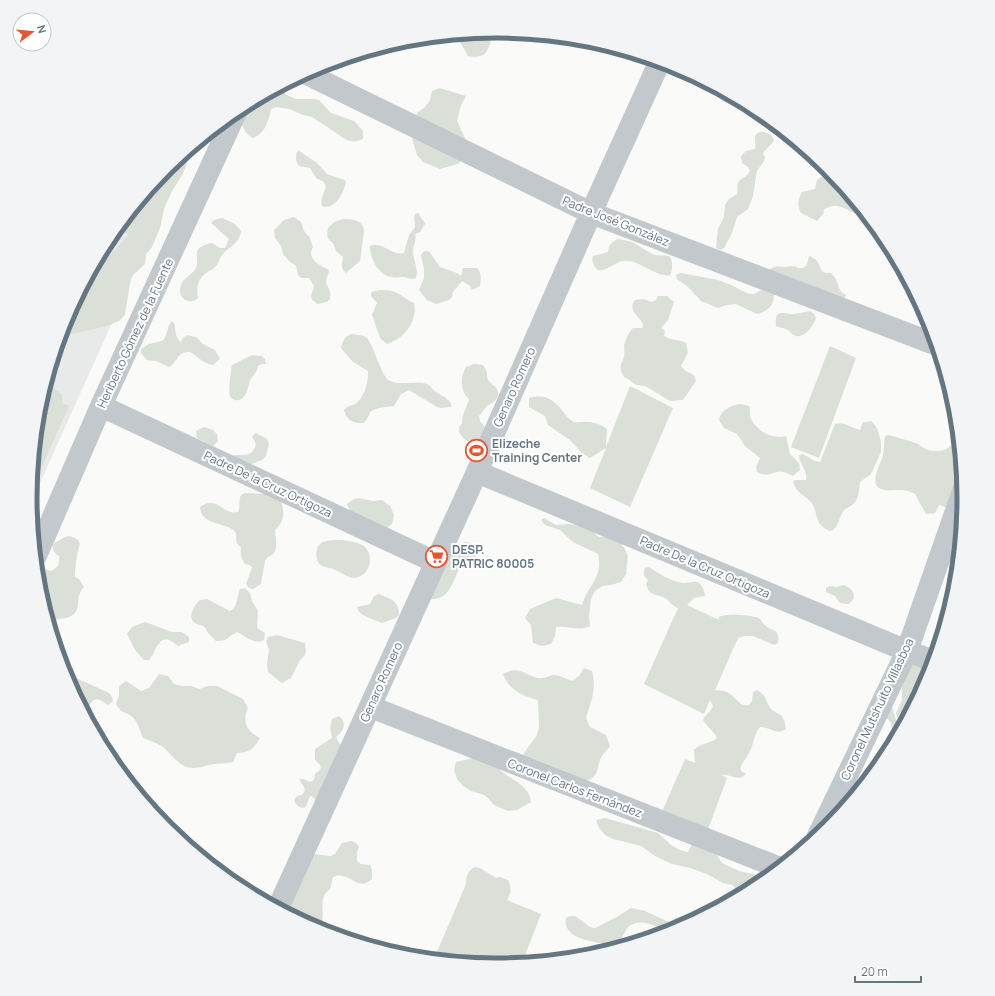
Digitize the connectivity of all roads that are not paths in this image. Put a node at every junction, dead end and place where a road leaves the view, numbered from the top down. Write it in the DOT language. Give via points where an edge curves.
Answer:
graph roads {
  1 [pos="658,67"];
  2 [pos="313,77"];
  3 [pos="231,123"];
  4 [pos="591,214"];
  5 [pos="931,343"];
  6 [pos="101,406"];
  7 [pos="477,472"];
  8 [pos="958,506"];
  9 [pos="40,547"];
  10 [pos="435,562"];
  11 [pos="907,651"];
  12 [pos="929,659"];
  13 [pos="370,707"];
  14 [pos="824,822"];
  15 [pos="774,866"];
  16 [pos="280,904"];
  1 -- 4 [label="street, Genaro Romero"];
  2 -- 4 [label="street, Padre José González"];
  3 -- 6 [label="street, Heriberto Gómez de la Fuente"];
  4 -- 5 [label="street, Padre José González"];
  4 -- 7 [label="street, Genaro Romero"];
  6 -- 9 [label="street, Heriberto Gómez de la Fuente"];
  6 -- 10 [label="street, Padre De la Cruz Ortigoza"];
  7 -- 10 [label="street, Genaro Romero"];
  7 -- 11 [label="street, Padre De la Cruz Ortigoza"];
  8 -- 11 [label="street, Coronel Mutshuito Villasboa"];
  10 -- 13 [label="street, Genaro Romero"];
  11 -- 12 [label="street, Padre De la Cruz Ortigoza"];
  11 -- 14 [label="street, Coronel Mutshuito Villasboa"];
  13 -- 15 [label="street, Coronel Carlos Fernández"];
  13 -- 16 [label="street, Genaro Romero"];
}
